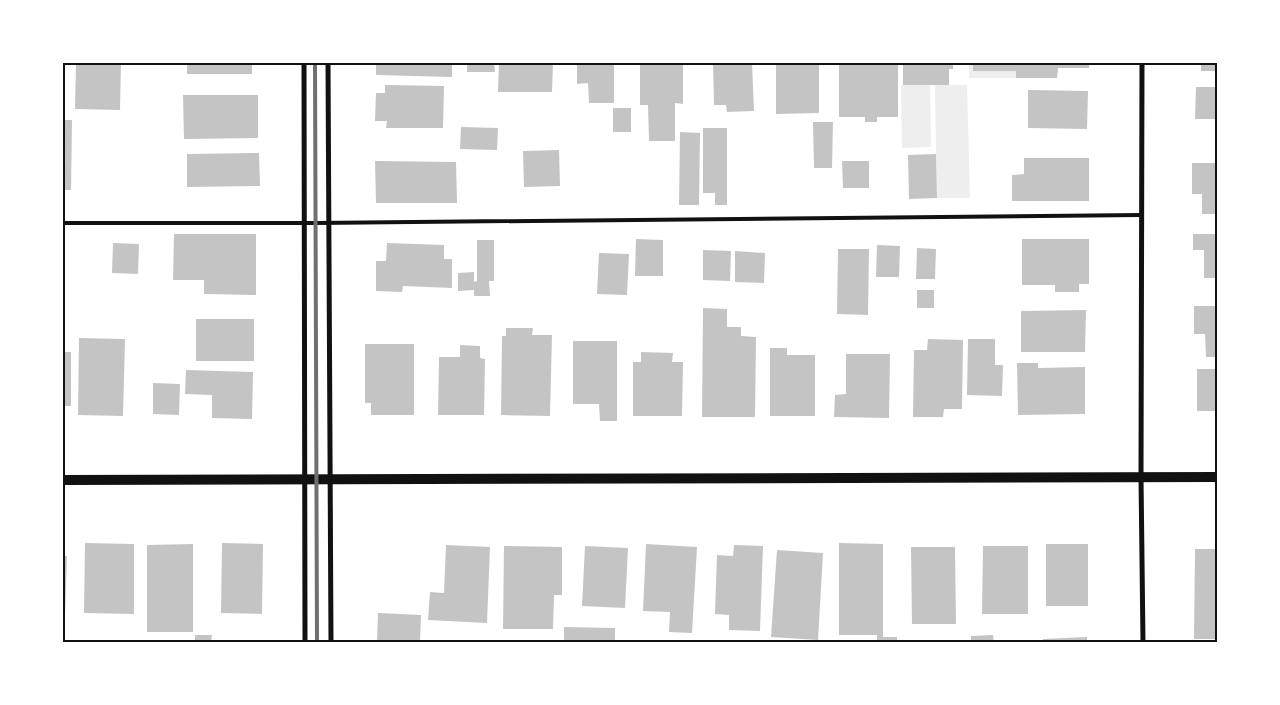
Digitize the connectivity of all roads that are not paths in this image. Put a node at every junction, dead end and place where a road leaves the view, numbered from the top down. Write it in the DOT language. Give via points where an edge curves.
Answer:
graph roads {
  1 [pos="304,62"];
  2 [pos="328,62"];
  3 [pos="1142,62"];
  4 [pos="1142,216"];
  5 [pos="62,222"];
  6 [pos="305,223"];
  7 [pos="328,223"];
  8 [pos="1141,477"];
  9 [pos="1218,477"];
  10 [pos="305,479"];
  11 [pos="62,480"];
  12 [pos="330,480"];
  13 [pos="306,642"];
  14 [pos="331,642"];
  15 [pos="1143,642"];
  1 -- 6 [label="street"];
  2 -- 7 [label="street"];
  3 -- 4 [label="street"];
  4 -- 7 [label="lane"];
  4 -- 8 [label="street"];
  5 -- 6 [label="lane"];
  6 -- 7 [label="lane"];
  6 -- 10 [label="street"];
  7 -- 12 [label="street"];
  8 -- 9 [label="main road"];
  8 -- 12 [label="main road"];
  8 -- 15 [label="street"];
  10 -- 11 [label="main road"];
  10 -- 12 [label="main road"];
  10 -- 13 [label="street"];
  12 -- 14 [label="street"];
}
